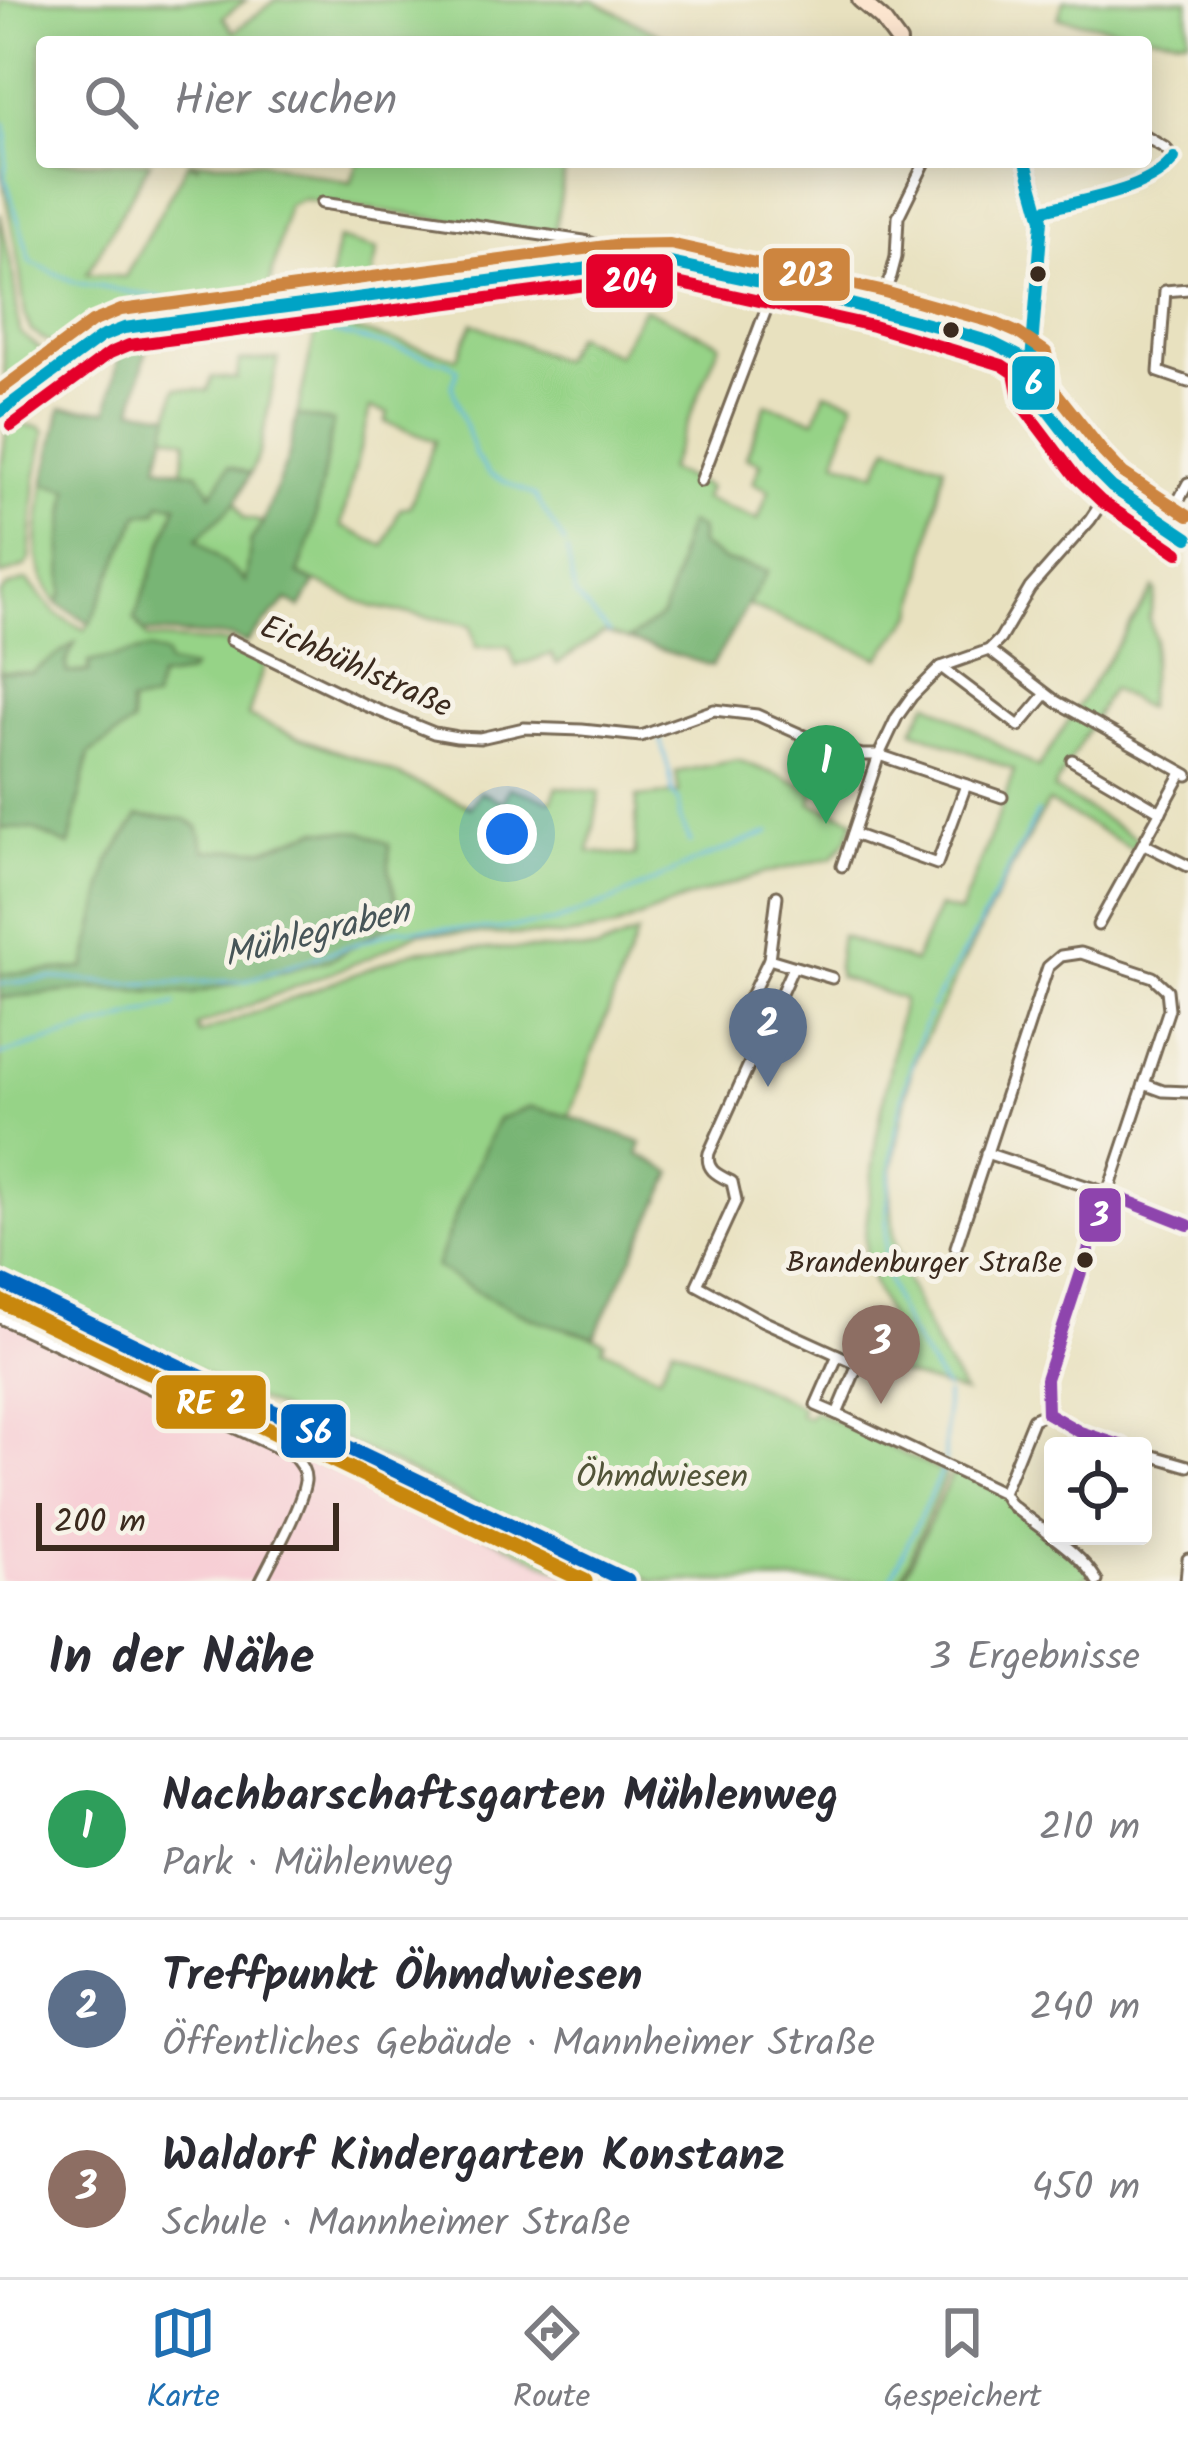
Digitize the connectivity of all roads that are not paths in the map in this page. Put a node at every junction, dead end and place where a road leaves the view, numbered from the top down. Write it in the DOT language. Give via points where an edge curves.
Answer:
graph roads {
  1 [pos="860,0"];
  2 [pos="894,36"];
  3 [pos="1152,140"];
  4 [pos="1174,158"];
  5 [pos="1188,158"];
  6 [pos="922,168"];
  7 [pos="1028,168"];
  8 [pos="322,203"];
  9 [pos="1040,211"];
  10 [pos="616,263"];
  11 [pos="775,286"];
  12 [pos="1188,289"];
  13 [pos="877,309"];
  14 [pos="1031,362"];
  15 [pos="1188,382"];
  16 [pos="0,412"];
  17 [pos="701,481"];
  18 [pos="1188,483"];
  19 [pos="1112,487"];
  20 [pos="1168,522"];
  21 [pos="1188,538"];
  22 [pos="231,640"];
  23 [pos="989,650"];
  24 [pos="940,667"];
  25 [pos="1046,694"];
  26 [pos="879,755"];
  27 [pos="1072,760"];
  28 [pos="1185,774"];
  29 [pos="966,785"];
  30 [pos="1002,797"];
  31 [pos="1161,812"];
  32 [pos="853,833"];
  33 [pos="1144,844"];
  34 [pos="842,866"];
  35 [pos="1188,866"];
  36 [pos="777,896"];
  37 [pos="1098,925"];
  38 [pos="769,959"];
  39 [pos="794,967"];
  40 [pos="832,978"];
  41 [pos="771,1013"];
  42 [pos="1144,1084"];
  43 [pos="1188,1092"];
  44 [pos="986,1153"];
  45 [pos="1107,1193"];
  46 [pos="1188,1225"];
  47 [pos="956,1247"];
  48 [pos="0,1318"];
  49 [pos="838,1355"];
  50 [pos="1047,1413"];
  51 [pos="837,1414"];
  52 [pos="1095,1437"];
  53 [pos="1152,1456"];
  54 [pos="1188,1466"];
  55 [pos="1003,1493"];
  56 [pos="1188,1559"];
  57 [pos="261,1581"];
  58 [pos="1097,1581"];
  59 [pos="1186,1581"];
  1 -- 2 [label="main road"];
  3 -- 4 [label="street"];
  4 -- 5 [label="street"];
  4 -- 9 [label="street" via="1144,183"];
  6 -- 13 [label="street" via="898,217 896,257"];
  7 -- 9 [label="main road"];
  8 -- 10 [label="street" via="584,241 606,247"];
  9 -- 14 [label="main road"];
  10 -- 11 [label="main road" via="666,262"];
  10 -- 16 [label="main road" via="124,328"];
  11 -- 13 [label="main road"];
  11 -- 17 [label="street"];
  12 -- 15 [label="street" via="1165,291 1159,372"];
  13 -- 14 [label="main road" via="988,340"];
  14 -- 19 [label="main road" via="1045,409"];
  18 -- 20 [label="street"];
  19 -- 20 [label="main road"];
  19 -- 23 [label="street"];
  20 -- 21 [label="main road"];
  22 -- 26 [label="street, Eichbühlstraße" via="434,733 480,738 524,728 641,736 714,710 757,715 820,743"];
  23 -- 24 [label="street"];
  23 -- 25 [label="street"];
  24 -- 25 [label="street" via="1019,727"];
  24 -- 26 [label="street" via="902,709"];
  25 -- 28 [label="street"];
  26 -- 29 [label="street, Eichbühlstraße"];
  26 -- 32 [label="street"];
  27 -- 31 [label="street"];
  28 -- 31 [label="street"];
  29 -- 30 [label="street, Eichbühlstraße"];
  29 -- 32 [label="street" via="937,864"];
  31 -- 33 [label="street"];
  32 -- 34 [label="street"];
  33 -- 35 [label="street"];
  33 -- 37 [label="street"];
  36 -- 38 [label="street"];
  38 -- 39 [label="street"];
  38 -- 41 [label="street" via="748,1002"];
  39 -- 40 [label="street"];
  39 -- 41 [label="street"];
  41 -- 49 [label="street" via="709,1153 709,1167 732,1182 736,1200 697,1285"];
  42 -- 43 [label="street"];
  42 -- 44 [label="street" via="1169,1010 1167,990 1153,977 1085,954 1061,956 1048,967"];
  42 -- 45 [label="street"];
  44 -- 45 [label="street"];
  44 -- 47 [label="street"];
  45 -- 46 [label="street"];
  45 -- 50 [label="street" via="1046,1379"];
  48 -- 57 [label="street" via="293,1455 306,1479"];
  49 -- 51 [label="street" via="858,1364"];
  49 -- 51 [label="street" via="816,1405"];
  50 -- 52 [label="street"];
  50 -- 55 [label="street" via="1034,1418"];
  51 -- 55 [label="street"];
  53 -- 54 [label="street"];
  55 -- 58 [label="street"];
  56 -- 59 [label="street"];
}
